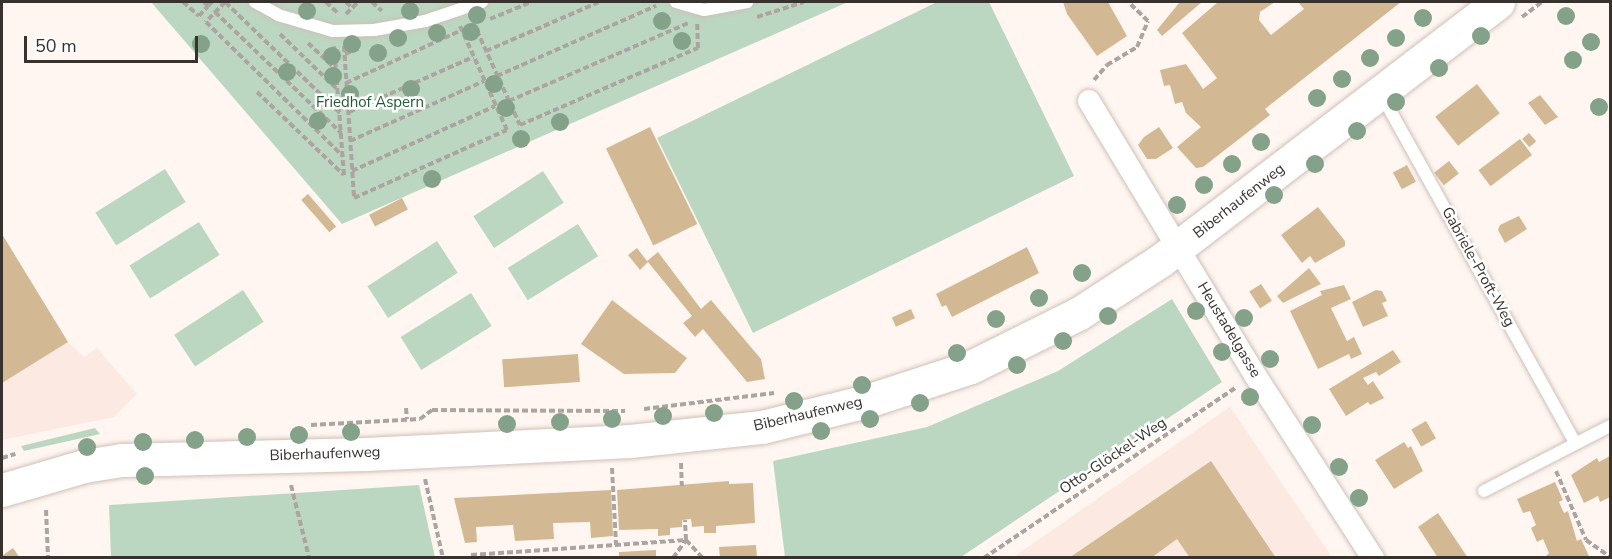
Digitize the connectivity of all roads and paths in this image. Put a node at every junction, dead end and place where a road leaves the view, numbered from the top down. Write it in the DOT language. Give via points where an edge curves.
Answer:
graph roads {
  1 [pos="183,2"];
  2 [pos="204,2"];
  3 [pos="212,2"];
  4 [pos="326,2"];
  5 [pos="345,2"];
  6 [pos="482,2"];
  7 [pos="531,2"];
  8 [pos="599,2"];
  9 [pos="676,2"];
  10 [pos="747,2"];
  11 [pos="1128,2"];
  12 [pos="1498,2"];
  13 [pos="258,3"];
  14 [pos="208,6"];
  15 [pos="656,6"];
  16 [pos="352,8"];
  17 [pos="466,8"];
  18 [pos="696,9"];
  19 [pos="215,12"];
  20 [pos="453,12"];
  21 [pos="299,21"];
  22 [pos="688,22"];
  23 [pos="340,26"];
  24 [pos="475,26"];
  25 [pos="462,30"];
  26 [pos="486,51"];
  27 [pos="473,57"];
  28 [pos="336,69"];
  29 [pos="497,76"];
  30 [pos="484,81"];
  31 [pos="346,83"];
  32 [pos="338,90"];
  33 [pos="257,92"];
  34 [pos="1380,93"];
  35 [pos="509,101"];
  36 [pos="1089,101"];
  37 [pos="495,106"];
  38 [pos="348,112"];
  39 [pos="340,113"];
  40 [pos="341,134"];
  41 [pos="350,141"];
  42 [pos="343,156"];
  43 [pos="352,171"];
  44 [pos="1178,248"];
  45 [pos="1255,375"];
  46 [pos="781,392"];
  47 [pos="406,408"];
  48 [pos="639,410"];
  49 [pos="627,411"];
  50 [pos="420,419"];
  51 [pos="1611,426"];
  52 [pos="408,430"];
  53 [pos="1575,443"];
  54 [pos="1550,456"];
  55 [pos="681,463"];
  56 [pos="612,467"];
  57 [pos="424,470"];
  58 [pos="291,485"];
  59 [pos="682,486"];
  60 [pos="2,490"];
  61 [pos="1484,491"];
  62 [pos="46,510"];
  63 [pos="685,520"];
  64 [pos="686,540"];
  65 [pos="616,545"];
  66 [pos="471,555"];
  67 [pos="1611,557"];
  68 [pos="48,558"];
  69 [pos="309,558"];
  70 [pos="443,558"];
  71 [pos="673,558"];
  72 [pos="703,558"];
  73 [pos="984,558"];
  74 [pos="1372,558"];
  1 -- 14 [label="path" via="199,16"];
  2 -- 14 [label="path"];
  3 -- 14 [label="path"];
  4 -- 23 [label="path"];
  5 -- 16 [label="path"];
  6 -- 17 [label="lane"];
  7 -- 24 [label="path"];
  8 -- 26 [label="path"];
  9 -- 18 [label="lane"];
  10 -- 18 [label="lane"];
  11 -- 36 [label="path" via="1148,21 1137,47 1096,74"];
  12 -- 34 [label="main road, Biberhaufenweg"];
  13 -- 21 [label="lane"];
  13 -- 32 [label="path" via="260,15"];
  15 -- 29 [label="path"];
  17 -- 20 [label="lane"];
  17 -- 24 [label="path"];
  18 -- 35 [label="path" via="698,48 520,125"];
  19 -- 39 [label="path" via="225,2"];
  19 -- 40 [label="path"];
  19 -- 42 [label="path" via="206,22"];
  20 -- 23 [label="lane" via="374,30"];
  20 -- 25 [label="path"];
  21 -- 23 [label="lane"];
  21 -- 28 [label="path" via="296,32"];
  22 -- 35 [label="path"];
  23 -- 28 [label="path"];
  23 -- 31 [label="path"];
  24 -- 26 [label="path"];
  25 -- 27 [label="path"];
  25 -- 31 [label="path"];
  26 -- 29 [label="path"];
  27 -- 30 [label="path"];
  27 -- 38 [label="path"];
  28 -- 32 [label="path"];
  29 -- 35 [label="path"];
  30 -- 37 [label="path"];
  30 -- 41 [label="path"];
  31 -- 38 [label="path"];
  32 -- 39 [label="path"];
  33 -- 42 [label="path" via="344,175"];
  34 -- 44 [label="main road, Biberhaufenweg"];
  34 -- 53 [label="lane, Gabriele-Proft-Weg"];
  36 -- 44 [label="street, Heustadelgasse"];
  37 -- 43 [label="path"];
  37 -- 43 [label="path" via="507,130 354,198"];
  38 -- 41 [label="path"];
  39 -- 40 [label="path"];
  40 -- 42 [label="path"];
  41 -- 43 [label="path"];
  44 -- 45 [label="street, Heustadelgasse"];
  44 -- 60 [label="main road, Biberhaufenweg" via="1078,314 971,367 867,400 762,427 618,441 122,460 84,466"];
  45 -- 73 [label="path, Otto-Glöckel-Weg"];
  45 -- 74 [label="street, Heustadelgasse"];
  46 -- 48 [label="path"];
  47 -- 52 [label="path"];
  49 -- 50 [label="path" via="432,411"];
  51 -- 53 [label="lane"];
  53 -- 54 [label="lane"];
  54 -- 61 [label="lane"];
  54 -- 67 [label="path" via="1586,540"];
  55 -- 59 [label="path"];
  56 -- 65 [label="path"];
  57 -- 70 [label="path"];
  58 -- 69 [label="path"];
  62 -- 68 [label="path"];
  63 -- 64 [label="path"];
  64 -- 65 [label="path"];
  64 -- 71 [label="path"];
  64 -- 72 [label="path"];
  65 -- 66 [label="path"];
}
